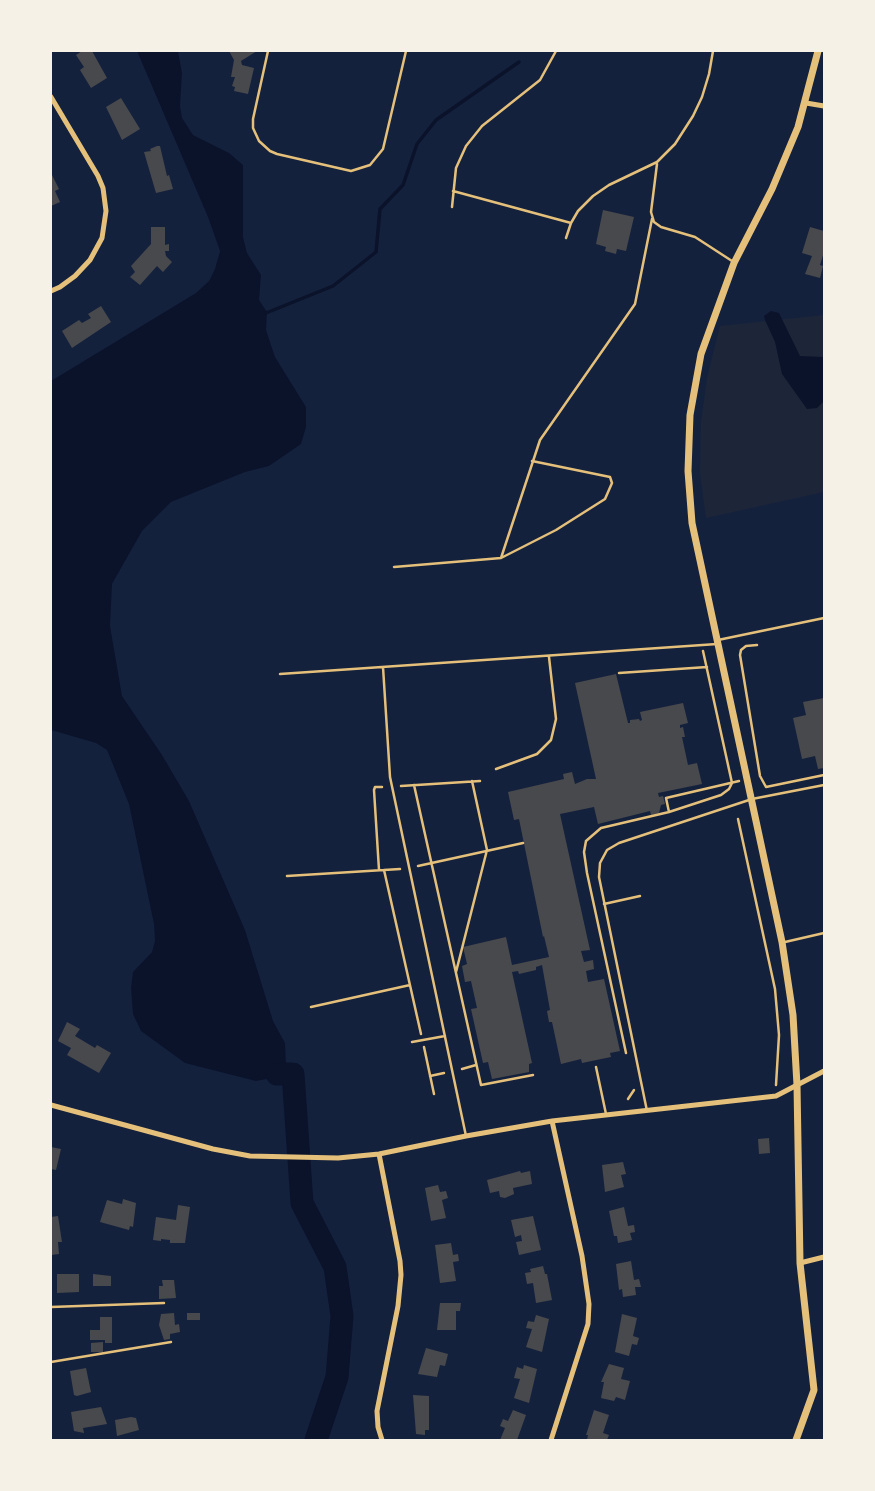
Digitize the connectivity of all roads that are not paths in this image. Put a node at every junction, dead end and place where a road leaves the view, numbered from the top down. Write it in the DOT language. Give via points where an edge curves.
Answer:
graph roads {
  1 [pos="268,51"];
  2 [pos="406,51"];
  3 [pos="556,51"];
  4 [pos="713,51"];
  5 [pos="818,51"];
  6 [pos="51,97"];
  7 [pos="806,103"];
  8 [pos="824,106"];
  9 [pos="657,162"];
  10 [pos="453,191"];
  11 [pos="452,207"];
  12 [pos="652,219"];
  13 [pos="571,223"];
  14 [pos="566,238"];
  15 [pos="734,262"];
  16 [pos="51,291"];
  17 [pos="532,461"];
  18 [pos="501,558"];
  19 [pos="394,567"];
  20 [pos="824,618"];
  21 [pos="716,642"];
  22 [pos="549,657"];
  23 [pos="383,667"];
  24 [pos="280,674"];
  25 [pos="496,769"];
  26 [pos="824,785"];
  27 [pos="752,799"];
  28 [pos="640,897"];
  29 [pos="604,904"];
  30 [pos="824,933"];
  31 [pos="782,943"];
  32 [pos="445,1036"];
  33 [pos="412,1042"];
  34 [pos="596,1067"];
  35 [pos="824,1071"];
  36 [pos="797,1085"];
  37 [pos="51,1105"];
  38 [pos="647,1111"];
  39 [pos="606,1114"];
  40 [pos="552,1121"];
  41 [pos="466,1136"];
  42 [pos="379,1154"];
  43 [pos="824,1257"];
  44 [pos="800,1262"];
  45 [pos="164,1303"];
  46 [pos="51,1307"];
  47 [pos="171,1342"];
  48 [pos="51,1362"];
  49 [pos="382,1440"];
  50 [pos="551,1440"];
  51 [pos="796,1440"];
  1 -- 2 [label="lane" via="253,119 259,141 277,154 351,170 370,165 383,149"];
  3 -- 10 [label="lane" via="533,87 473,136 460,156"];
  4 -- 9 [label="lane" via="694,116"];
  5 -- 7 [label="street"];
  6 -- 16 [label="street" via="98,176 106,211 102,238 90,260"];
  7 -- 8 [label="street"];
  7 -- 15 [label="street" via="772,189"];
  9 -- 12 [label="lane"];
  9 -- 13 [label="lane" via="600,190"];
  10 -- 11 [label="lane"];
  10 -- 13 [label="lane"];
  12 -- 15 [label="lane" via="661,227 702,241"];
  12 -- 17 [label="lane" via="635,304 540,440"];
  13 -- 14 [label="lane"];
  15 -- 21 [label="street" via="701,354 690,415 692,523"];
  17 -- 18 [label="lane"];
  17 -- 18 [label="lane" via="610,477 612,483 605,499"];
  18 -- 19 [label="lane"];
  20 -- 21 [label="lane"];
  21 -- 22 [label="lane"];
  21 -- 27 [label="street"];
  22 -- 23 [label="lane"];
  22 -- 25 [label="lane" via="556,719 551,740 537,754"];
  23 -- 24 [label="lane"];
  23 -- 32 [label="lane" via="390,777"];
  26 -- 27 [label="lane"];
  27 -- 29 [label="lane" via="607,850 599,877"];
  27 -- 31 [label="street"];
  28 -- 29 [label="lane"];
  29 -- 38 [label="lane"];
  30 -- 31 [label="lane"];
  31 -- 36 [label="street"];
  32 -- 33 [label="lane"];
  32 -- 41 [label="lane"];
  34 -- 39 [label="lane"];
  35 -- 36 [label="street"];
  36 -- 38 [label="street" via="776,1096"];
  36 -- 44 [label="street"];
  37 -- 42 [label="street" via="250,1156"];
  38 -- 39 [label="street"];
  39 -- 40 [label="street"];
  40 -- 41 [label="street"];
  40 -- 50 [label="street" via="589,1304 588,1324"];
  41 -- 42 [label="street"];
  42 -- 49 [label="street" via="401,1275 377,1411"];
  43 -- 44 [label="street"];
  44 -- 51 [label="street" via="814,1390"];
  45 -- 46 [label="lane"];
  47 -- 48 [label="lane"];
}
